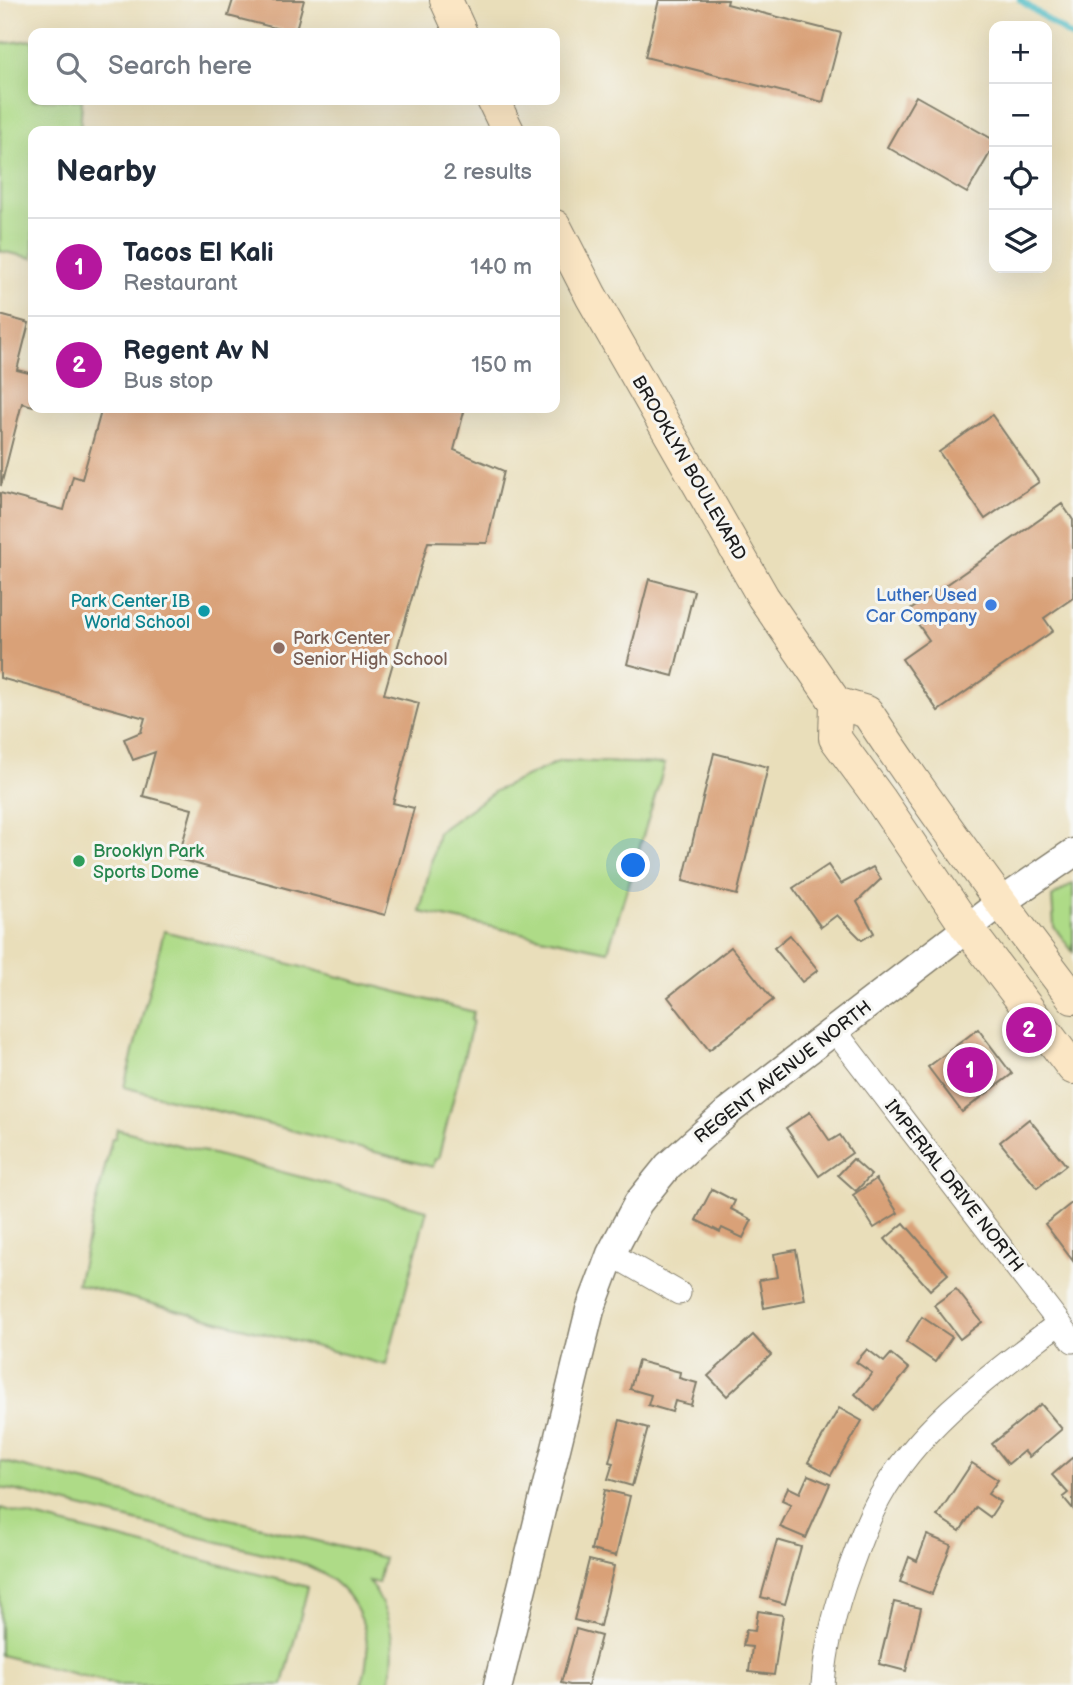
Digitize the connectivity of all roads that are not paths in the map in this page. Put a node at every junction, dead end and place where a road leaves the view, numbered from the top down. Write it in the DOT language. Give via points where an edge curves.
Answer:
graph roads {
  1 [pos="446,0"];
  2 [pos="459,28"];
  3 [pos="495,105"];
  4 [pos="506,126"];
  5 [pos="560,236"];
  6 [pos="836,703"];
  7 [pos="1073,853"];
  8 [pos="1000,903"];
  9 [pos="967,928"];
  10 [pos="1073,998"];
  11 [pos="835,1031"];
  12 [pos="1073,1068"];
  13 [pos="611,1254"];
  14 [pos="679,1293"];
  15 [pos="1066,1332"];
  16 [pos="498,1685"];
  17 [pos="824,1685"];
  1 -- 2 [label="main road"];
  3 -- 4 [label="main road"];
  5 -- 6 [label="main road, BROOKLYN BOULEVARD" via="763,597"];
  6 -- 8 [label="main road" via="867,712"];
  6 -- 9 [label="main road" via="835,738"];
  7 -- 8 [label="street, REGENT AVENUE NORTH"];
  8 -- 9 [label="street, REGENT AVENUE NORTH"];
  8 -- 10 [label="main road"];
  9 -- 11 [label="street, REGENT AVENUE NORTH"];
  9 -- 12 [label="main road"];
  11 -- 13 [label="street, REGENT AVENUE NORTH" via="729,1111 668,1166 638,1203"];
  11 -- 15 [label="street, IMPERIAL DRIVE NORTH"];
  13 -- 14 [label="street"];
  13 -- 16 [label="street, REGENT AVENUE NORTH" via="582,1338"];
  15 -- 17 [label="street" via="962,1400 892,1478 869,1520 831,1624"];
}
